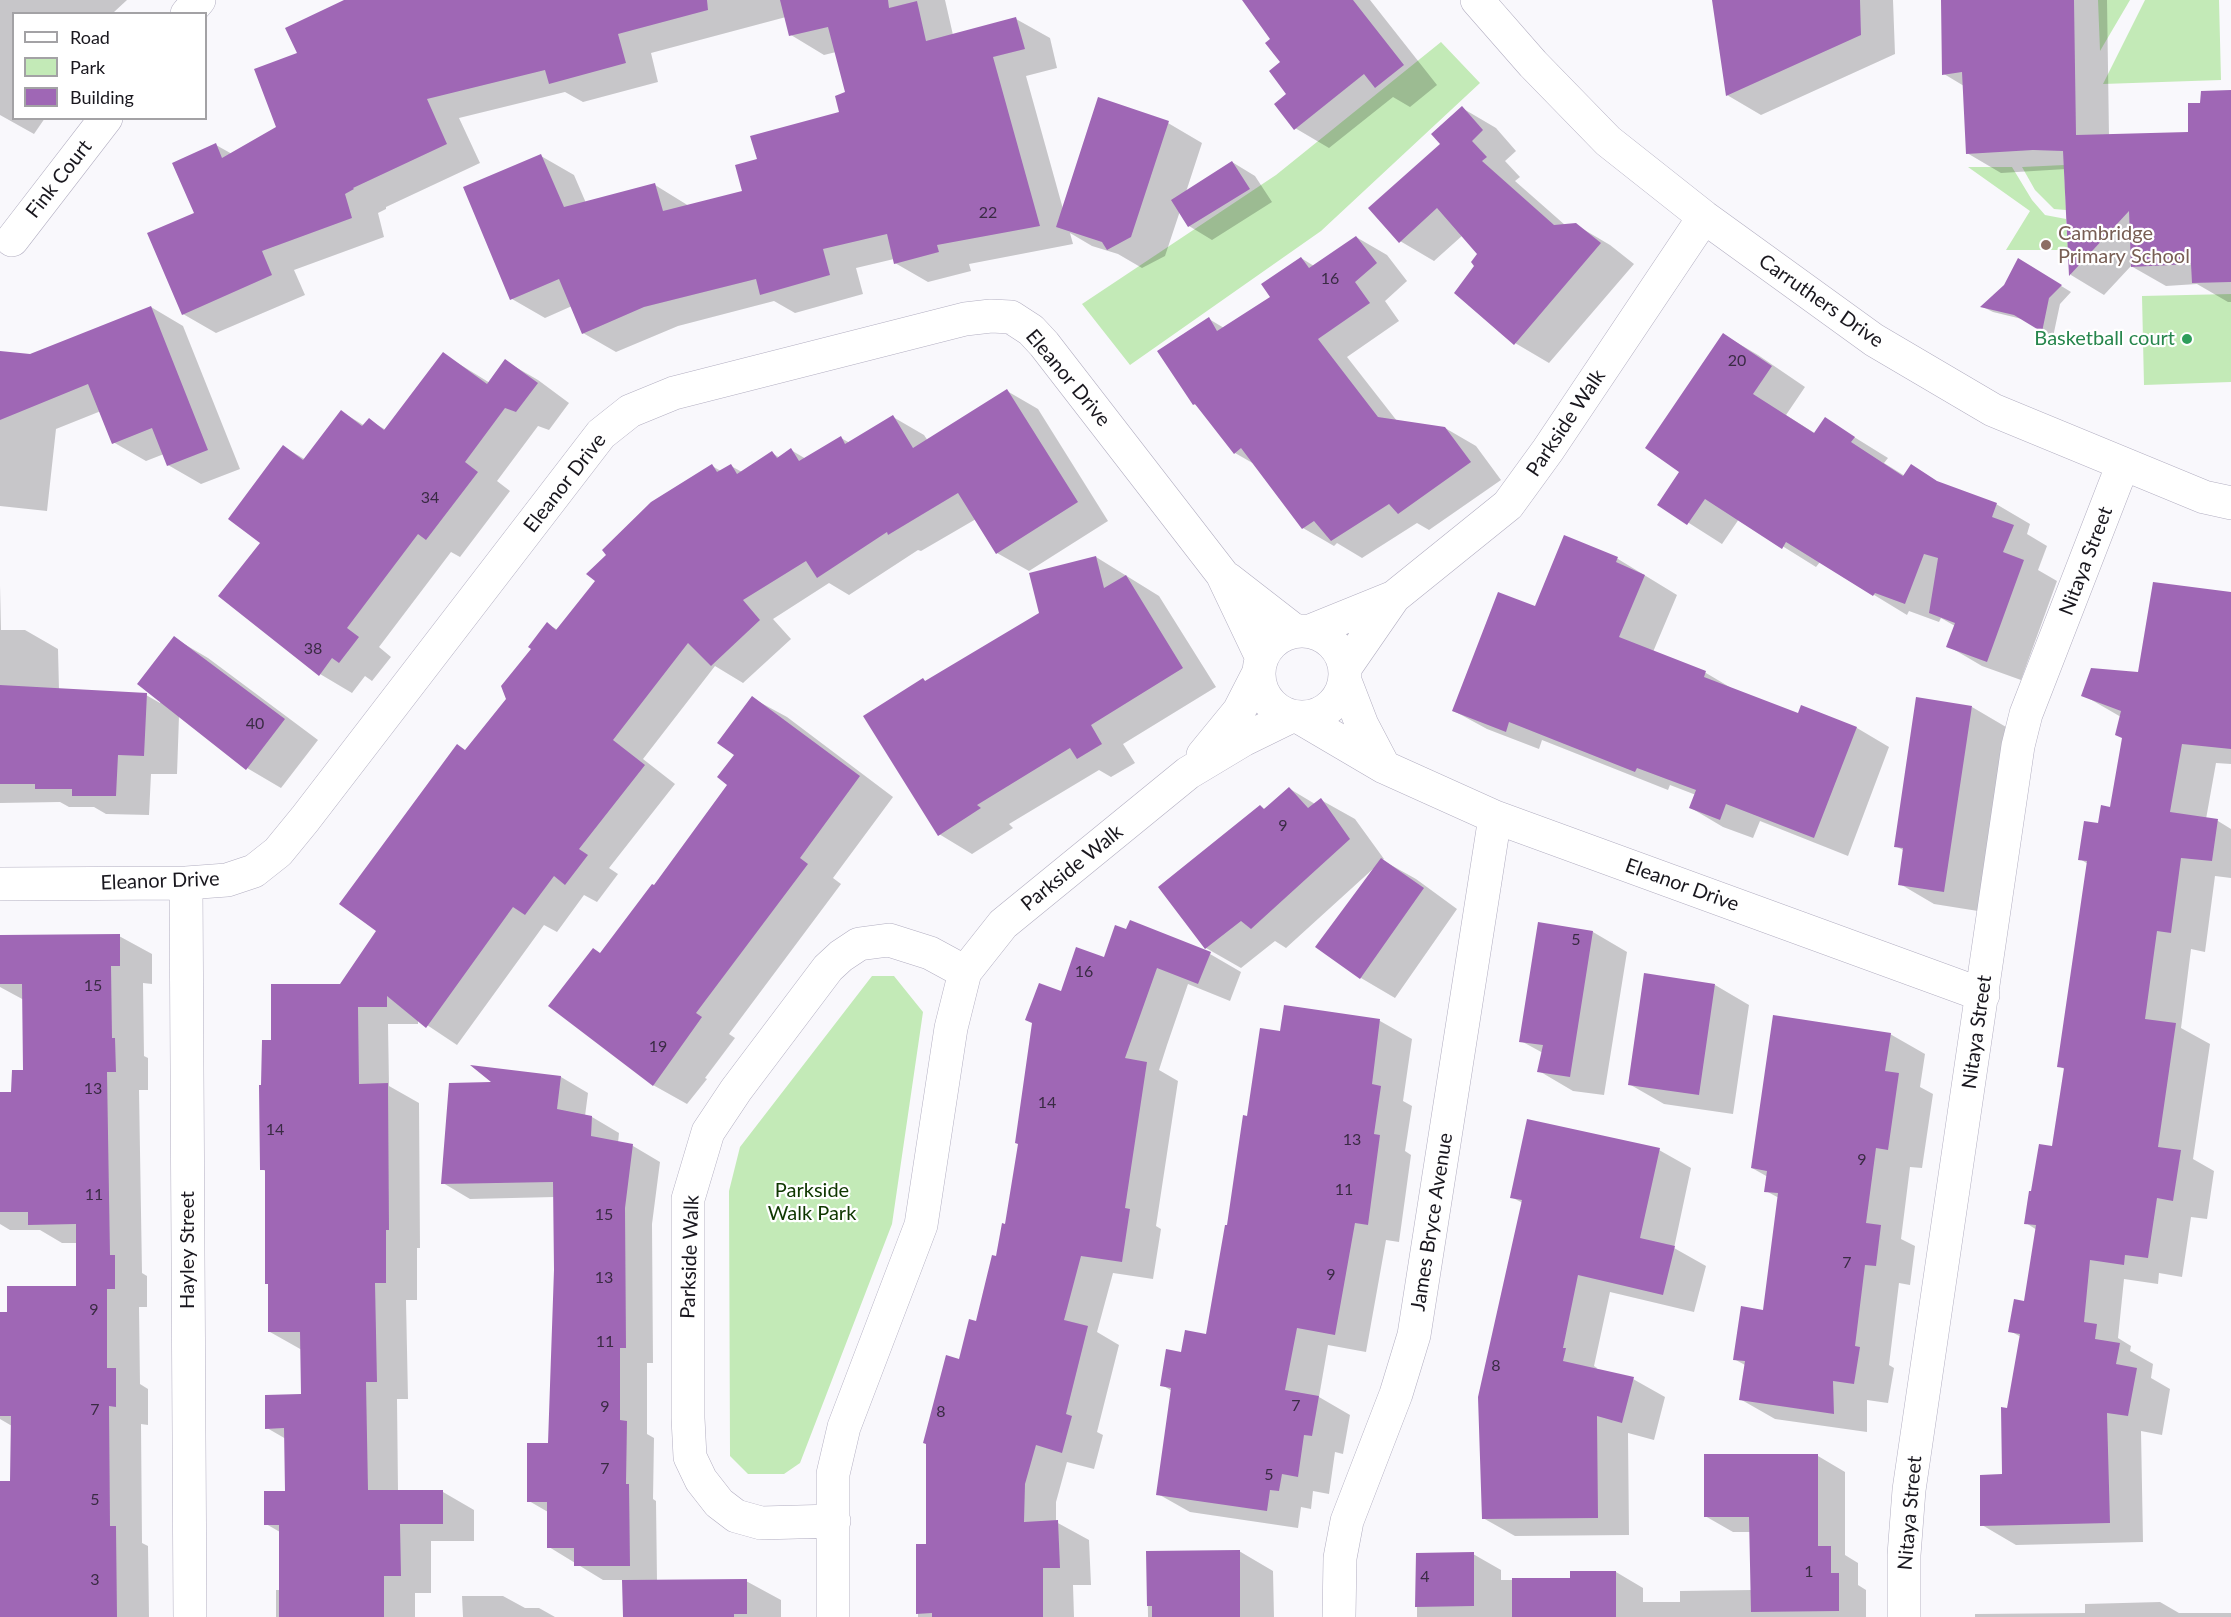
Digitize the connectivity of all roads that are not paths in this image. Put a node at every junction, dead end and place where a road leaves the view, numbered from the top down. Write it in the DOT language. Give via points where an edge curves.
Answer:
graph roads {
  1 [pos="199,0"];
  2 [pos="1477,0"];
  3 [pos="189,12"];
  4 [pos="104,120"];
  5 [pos="1704,217"];
  6 [pos="12,240"];
  7 [pos="2123,464"];
  8 [pos="2231,503"];
  9 [pos="1222,574"];
  10 [pos="1394,597"];
  11 [pos="1302,631"];
  12 [pos="1261,665"];
  13 [pos="1345,675"];
  14 [pos="1296,717"];
  15 [pos="1384,767"];
  16 [pos="1188,773"];
  17 [pos="1495,817"];
  18 [pos="186,883"];
  19 [pos="0,884"];
  20 [pos="965,972"];
  21 [pos="1983,994"];
  22 [pos="834,1521"];
  23 [pos="190,1617"];
  24 [pos="832,1617"];
  25 [pos="1339,1617"];
  26 [pos="1904,1617"];
  1 -- 3 [label="street"];
  2 -- 5 [label="street, Carruthers Drive" via="1608,141"];
  4 -- 6 [label="street, Fink Court"];
  5 -- 7 [label="street, Carruthers Drive" via="1874,340 1993,410"];
  5 -- 10 [label="street, Parkside Walk" via="1508,505"];
  7 -- 8 [label="street, Carruthers Drive" via="2204,497"];
  7 -- 21 [label="street, Nitaya Street" via="2026,714"];
  9 -- 11 [label="street, Eleanor Drive"];
  9 -- 12 [label="street, Eleanor Drive"];
  9 -- 18 [label="street, Eleanor Drive" via="1044,344 1011,317 965,319 674,393 630,411 601,434 278,852 254,871 227,880"];
  10 -- 11 [label="street, Parkside Walk"];
  10 -- 13 [label="street, Parkside Walk"];
  11 -- 12 [label="street" via="1281,636 1270,645"];
  11 -- 13 [label="street" via="1323,636 1335,646 1342,656"];
  12 -- 14 [label="street" via="1261,686 1267,699 1276,709"];
  12 -- 16 [label="street, Parkside Walk" via="1239,711"];
  13 -- 14 [label="street" via="1341,693 1329,708 1312,717"];
  13 -- 15 [label="street" via="1362,725"];
  14 -- 15 [label="street, Eleanor Drive"];
  14 -- 16 [label="street, Parkside Walk" via="1243,740"];
  15 -- 17 [label="street, Eleanor Drive"];
  16 -- 20 [label="street, Parkside Walk" via="1003,924"];
  17 -- 21 [label="street, Eleanor Drive"];
  17 -- 25 [label="street, James Bryce Avenue" via="1414,1335 1396,1394 1347,1521 1340,1558"];
  18 -- 19 [label="street, Eleanor Drive"];
  18 -- 23 [label="street, Hayley Street"];
  20 -- 22 [label="street, Parkside Walk" via="951,1028 921,1225 844,1427 833,1474"];
  20 -- 22 [label="street, Parkside Walk" via="930,953 889,940 859,944 841,956 828,968 708,1132 688,1199 690,1457 701,1480 719,1503 736,1516 761,1523"];
  21 -- 26 [label="street, Nitaya Street" via="1909,1490"];
  22 -- 24 [label="street, Parkside Walk"];
}
